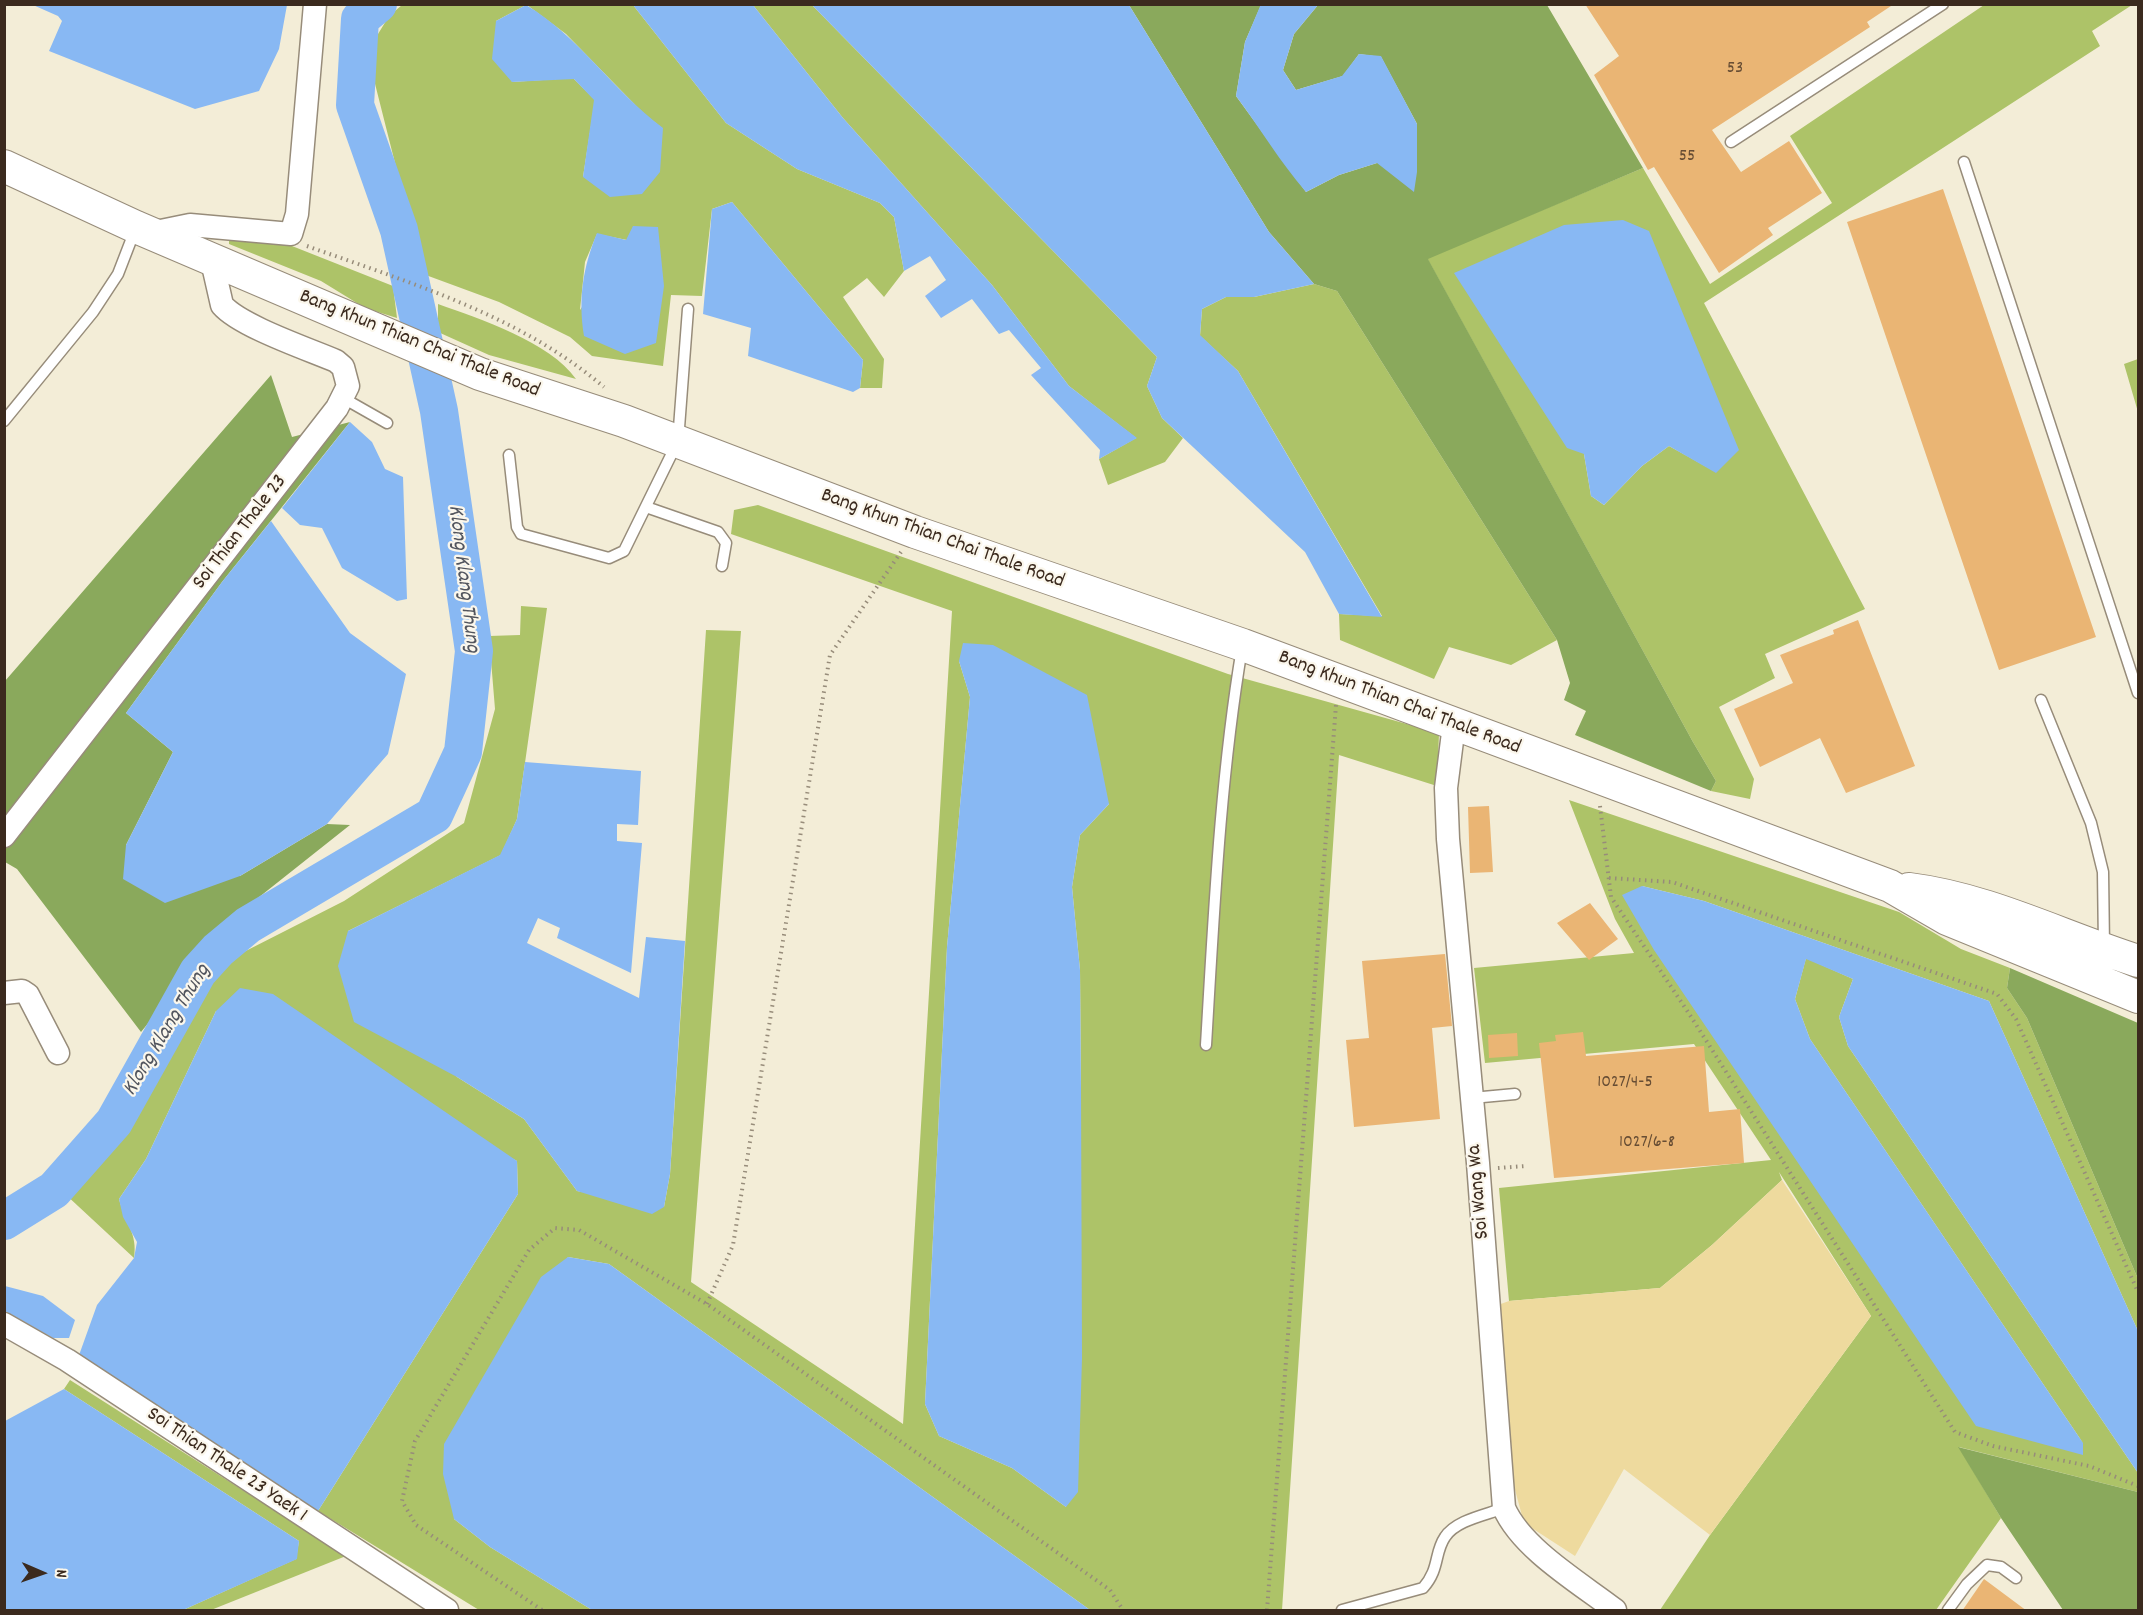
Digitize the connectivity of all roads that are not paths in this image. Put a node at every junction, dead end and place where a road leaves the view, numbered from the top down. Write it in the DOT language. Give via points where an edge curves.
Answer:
graph roads {
  1 [pos="315,4"];
  2 [pos="1943,4"];
  3 [pos="1731,142"];
  4 [pos="1964,162"];
  5 [pos="4,166"];
  6 [pos="143,230"];
  7 [pos="212,261"];
  8 [pos="688,309"];
  9 [pos="343,398"];
  10 [pos="4,421"];
  11 [pos="387,423"];
  12 [pos="678,441"];
  13 [pos="509,455"];
  14 [pos="646,507"];
  15 [pos="722,566"];
  16 [pos="1243,645"];
  17 [pos="2139,693"];
  18 [pos="2041,700"];
  19 [pos="1454,725"];
  20 [pos="4,836"];
  21 [pos="1890,886"];
  22 [pos="2104,950"];
  23 [pos="2139,961"];
  24 [pos="4,993"];
  25 [pos="2139,997"];
  26 [pos="1206,1045"];
  27 [pos="58,1053"];
  28 [pos="1515,1094"];
  29 [pos="1472,1098"];
  30 [pos="4,1324"];
  31 [pos="1504,1509"];
  32 [pos="2016,1578"];
  33 [pos="447,1611"];
  34 [pos="1342,1611"];
  35 [pos="1615,1611"];
  36 [pos="1948,1611"];
  1 -- 6 [label="street" via="297,214 291,234 190,225"];
  2 -- 3 [label="lane"];
  4 -- 17 [label="lane"];
  5 -- 6 [label="main road, Bang Khun Thian Chai Thale Road"];
  6 -- 7 [label="main road, Bang Khun Thian Chai Thale Road"];
  6 -- 10 [label="lane" via="93,312"];
  7 -- 9 [label="street" via="226,310 336,361 347,376"];
  7 -- 12 [label="main road, Bang Khun Thian Chai Thale Road" via="480,374"];
  8 -- 12 [label="lane"];
  9 -- 11 [label="lane"];
  9 -- 20 [label="street, Soi Thian Thale 23"];
  12 -- 14 [label="lane"];
  12 -- 16 [label="main road, Bang Khun Thian Chai Thale Road" via="915,532"];
  13 -- 14 [label="lane" via="521,534 609,558 624,551"];
  14 -- 15 [label="lane" via="718,532 726,543"];
  16 -- 19 [label="main road, Bang Khun Thian Chai Thale Road"];
  16 -- 26 [label="lane" via="1215,878"];
  18 -- 22 [label="lane" via="2091,822 2103,872"];
  19 -- 21 [label="main road, Bang Khun Thian Chai Thale Road"];
  19 -- 29 [label="street, Soi Wang Wa" via="1446,788 1448,839"];
  21 -- 22 [label="main road, Bang Khun Thian Chai Thale Road" via="1938,892 2016,915"];
  21 -- 25 [label="main road, Bang Khun Thian Chai Thale Road" via="1947,919"];
  22 -- 23 [label="main road, Bang Khun Thian Chai Thale Road"];
  24 -- 27 [label="street" via="22,991 28,995"];
  28 -- 29 [label="lane"];
  29 -- 31 [label="street, Soi Wang Wa"];
  30 -- 33 [label="street, Soi Thian Thale 23 Yaek 1" via="67,1360"];
  31 -- 34 [label="lane" via="1471,1520 1444,1538 1432,1578 1423,1588"];
  31 -- 35 [label="street" via="1536,1548"];
  32 -- 36 [label="lane" via="2001,1567 1987,1565"];
}
